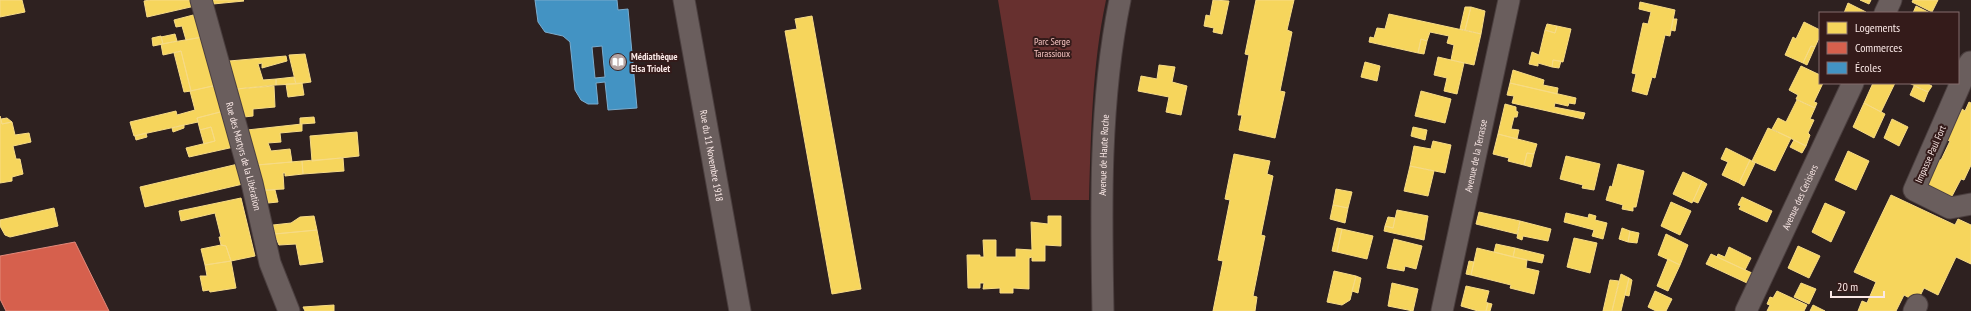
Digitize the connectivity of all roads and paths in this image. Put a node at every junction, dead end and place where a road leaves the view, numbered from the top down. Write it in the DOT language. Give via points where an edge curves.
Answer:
graph roads {
  1 [pos="202,0"];
  2 [pos="684,0"];
  3 [pos="1120,0"];
  4 [pos="1509,0"];
  5 [pos="1891,0"];
  6 [pos="1885,12"];
  7 [pos="1970,62"];
  8 [pos="1853,84"];
  9 [pos="1971,204"];
  10 [pos="289,311"];
  11 [pos="740,311"];
  12 [pos="1103,311"];
  13 [pos="1442,311"];
  14 [pos="1746,311"];
  1 -- 10 [label="street, Rue des Martyrs de la Libération" via="252,183 270,263"];
  2 -- 11 [label="street, Rue du 11 Novembre 1918"];
  3 -- 12 [label="street, Avenue de Haute Roche" via="1105,111 1101,247"];
  4 -- 13 [label="street, Avenue de la Terrasse"];
  5 -- 6 [label="street"];
  7 -- 9 [label="street, Impasse Paul Fort" via="1914,190 1950,208"];
  8 -- 14 [label="street, Avenue des Cerisiers"];
}
